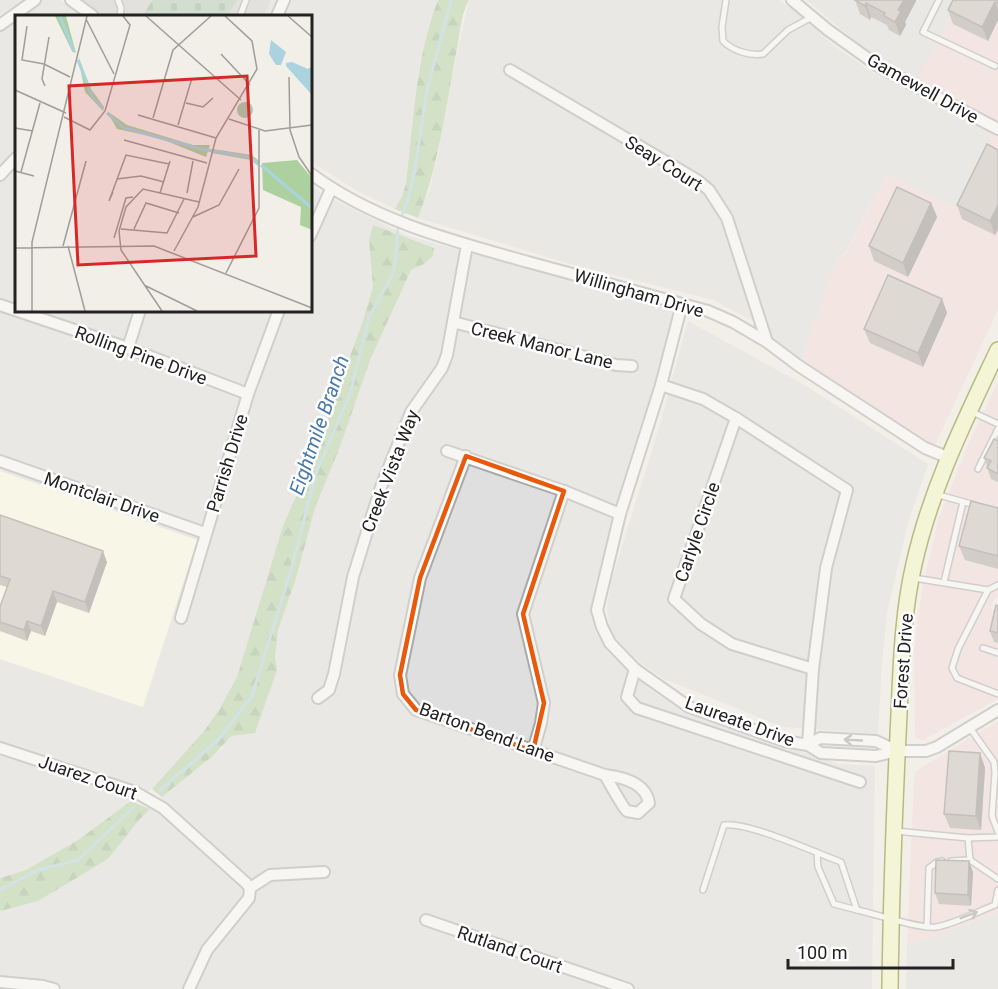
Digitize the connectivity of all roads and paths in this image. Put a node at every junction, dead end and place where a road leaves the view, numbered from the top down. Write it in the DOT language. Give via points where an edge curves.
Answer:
graph roads {
  1 [pos="35,0"];
  2 [pos="71,0"];
  3 [pos="118,0"];
  4 [pos="246,0"];
  5 [pos="726,0"];
  6 [pos="792,0"];
  7 [pos="939,0"];
  8 [pos="92,15"];
  9 [pos="120,15"];
  10 [pos="240,15"];
  11 [pos="812,17"];
  12 [pos="0,25"];
  13 [pos="995,66"];
  14 [pos="510,70"];
  15 [pos="998,129"];
  16 [pos="15,159"];
  17 [pos="0,175"];
  18 [pos="312,175"];
  19 [pos="331,189"];
  20 [pos="312,232"];
  21 [pos="467,245"];
  22 [pos="682,304"];
  23 [pos="0,305"];
  24 [pos="15,310"];
  25 [pos="21,312"];
  26 [pos="139,312"];
  27 [pos="278,312"];
  28 [pos="453,322"];
  29 [pos="767,342"];
  30 [pos="128,348"];
  31 [pos="998,350"];
  32 [pos="632,366"];
  33 [pos="660,384"];
  34 [pos="248,394"];
  35 [pos="969,411"];
  36 [pos="736,418"];
  37 [pos="998,423"];
  38 [pos="998,429"];
  39 [pos="447,451"];
  40 [pos="466,456"];
  41 [pos="947,457"];
  42 [pos="0,461"];
  43 [pos="978,469"];
  44 [pos="564,490"];
  45 [pos="933,493"];
  46 [pos="963,502"];
  47 [pos="980,506"];
  48 [pos="620,514"];
  49 [pos="205,532"];
  50 [pos="911,577"];
  51 [pos="944,582"];
  52 [pos="998,585"];
  53 [pos="988,590"];
  54 [pos="181,618"];
  55 [pos="982,648"];
  56 [pos="998,653"];
  57 [pos="635,669"];
  58 [pos="813,669"];
  59 [pos="998,694"];
  60 [pos="318,698"];
  61 [pos="998,710"];
  62 [pos="970,727"];
  63 [pos="808,745"];
  64 [pos="0,748"];
  65 [pos="533,751"];
  66 [pos="897,751"];
  67 [pos="996,762"];
  68 [pos="605,775"];
  69 [pos="860,782"];
  70 [pos="996,796"];
  71 [pos="893,831"];
  72 [pos="998,832"];
  73 [pos="998,837"];
  74 [pos="968,838"];
  75 [pos="817,853"];
  76 [pos="970,860"];
  77 [pos="324,872"];
  78 [pos="998,879"];
  79 [pos="250,888"];
  80 [pos="703,890"];
  81 [pos="998,890"];
  82 [pos="857,910"];
  83 [pos="891,918"];
  84 [pos="426,920"];
  85 [pos="927,927"];
  86 [pos="0,982"];
  87 [pos="54,989"];
  88 [pos="189,989"];
  89 [pos="628,989"];
  90 [pos="890,989"];
  1 -- 12 [label="street"];
  2 -- 8 [label="street"];
  3 -- 9 [label="lane"];
  4 -- 10 [label="lane"];
  5 -- 11 [label="lane" via="723,41 751,54 763,54 788,30"];
  6 -- 11 [label="street, Gamewell Drive"];
  7 -- 13 [label="lane" via="923,32"];
  11 -- 15 [label="street, Gamewell Drive" via="881,68"];
  14 -- 29 [label="street, Seay Court" via="709,190 727,218"];
  16 -- 17 [label="street"];
  18 -- 19 [label="street, Willingham Drive"];
  19 -- 20 [label="street"];
  19 -- 21 [label="street, Willingham Drive" via="410,227"];
  21 -- 22 [label="street, Willingham Drive"];
  21 -- 28 [label="street, Creek Vista Way"];
  22 -- 29 [label="street, Willingham Drive" via="733,322"];
  22 -- 33 [label="street, Laureate Drive"];
  23 -- 24 [label="street, Rolling Pine Drive"];
  25 -- 30 [label="street, Rolling Pine Drive"];
  26 -- 30 [label="street"];
  27 -- 34 [label="street, Parrish Drive"];
  28 -- 32 [label="street, Creek Manor Lane"];
  28 -- 60 [label="street, Creek Vista Way" via="444,362 411,412 381,487 353,577 334,674 329,690"];
  29 -- 41 [label="street, Willingham Drive" via="916,442"];
  30 -- 34 [label="street, Rolling Pine Drive"];
  31 -- 35 [label="main road, Forest Drive"];
  33 -- 36 [label="street" via="703,399"];
  33 -- 48 [label="street, Laureate Drive"];
  34 -- 49 [label="street, Parrish Drive"];
  35 -- 37 [label="lane"];
  35 -- 41 [label="main road, Forest Drive"];
  36 -- 58 [label="street" via="847,490 826,568"];
  36 -- 58 [label="street, Carlyle Circle" via="674,599 700,624 732,644"];
  38 -- 43 [label="lane"];
  39 -- 40 [label="street"];
  40 -- 44 [label="street"];
  40 -- 65 [label="street, Barton Bend Lane" via="420,578 400,675 403,694 417,710"];
  41 -- 45 [label="main road, Forest Drive"];
  42 -- 49 [label="street, Montclair Drive"];
  44 -- 48 [label="street"];
  44 -- 65 [label="street" via="523,614 544,703"];
  45 -- 46 [label="lane"];
  45 -- 50 [label="main road, Forest Drive"];
  46 -- 47 [label="lane"];
  46 -- 51 [label="lane"];
  48 -- 57 [label="street, Laureate Drive" via="597,610 610,643"];
  49 -- 54 [label="street, Parrish Drive"];
  50 -- 51 [label="lane"];
  50 -- 66 [label="main road, Forest Drive" via="902,640"];
  51 -- 53 [label="lane"];
  52 -- 53 [label="lane"];
  53 -- 59 [label="lane" via="952,668 957,678"];
  55 -- 56 [label="lane"];
  57 -- 63 [label="street, Laureate Drive" via="689,707 784,741"];
  57 -- 69 [label="street" via="627,697 637,708"];
  58 -- 63 [label="street"];
  61 -- 62 [label="street"];
  62 -- 66 [label="street" via="926,751"];
  62 -- 67 [label="lane"];
  63 -- 66 [label="street, Laureate Drive" via="820,738 876,741"];
  64 -- 79 [label="street, Juarez Court" via="149,799"];
  65 -- 68 [label="street, Barton Bend Lane"];
  66 -- 71 [label="main road, Forest Drive"];
  67 -- 70 [label="lane"];
  70 -- 72 [label="lane" via="992,816"];
  71 -- 74 [label="lane"];
  71 -- 83 [label="main road, Forest Drive"];
  73 -- 74 [label="lane"];
  74 -- 76 [label="lane"];
  75 -- 80 [label="lane" via="732,824 724,825"];
  75 -- 82 [label="lane" via="841,862"];
  75 -- 82 [label="lane" via="818,867 834,904"];
  76 -- 78 [label="lane"];
  76 -- 85 [label="lane" via="937,862 929,868"];
  77 -- 79 [label="street" via="270,875"];
  79 -- 88 [label="street" via="249,898 207,950"];
  85 -- 81 [label="lane, one-way" via="943,925 994,905"];
  82 -- 83 [label="lane"];
  83 -- 85 [label="lane"];
  83 -- 90 [label="main road, Forest Drive"];
  84 -- 89 [label="street, Rutland Court"];
  86 -- 87 [label="street"];
}
